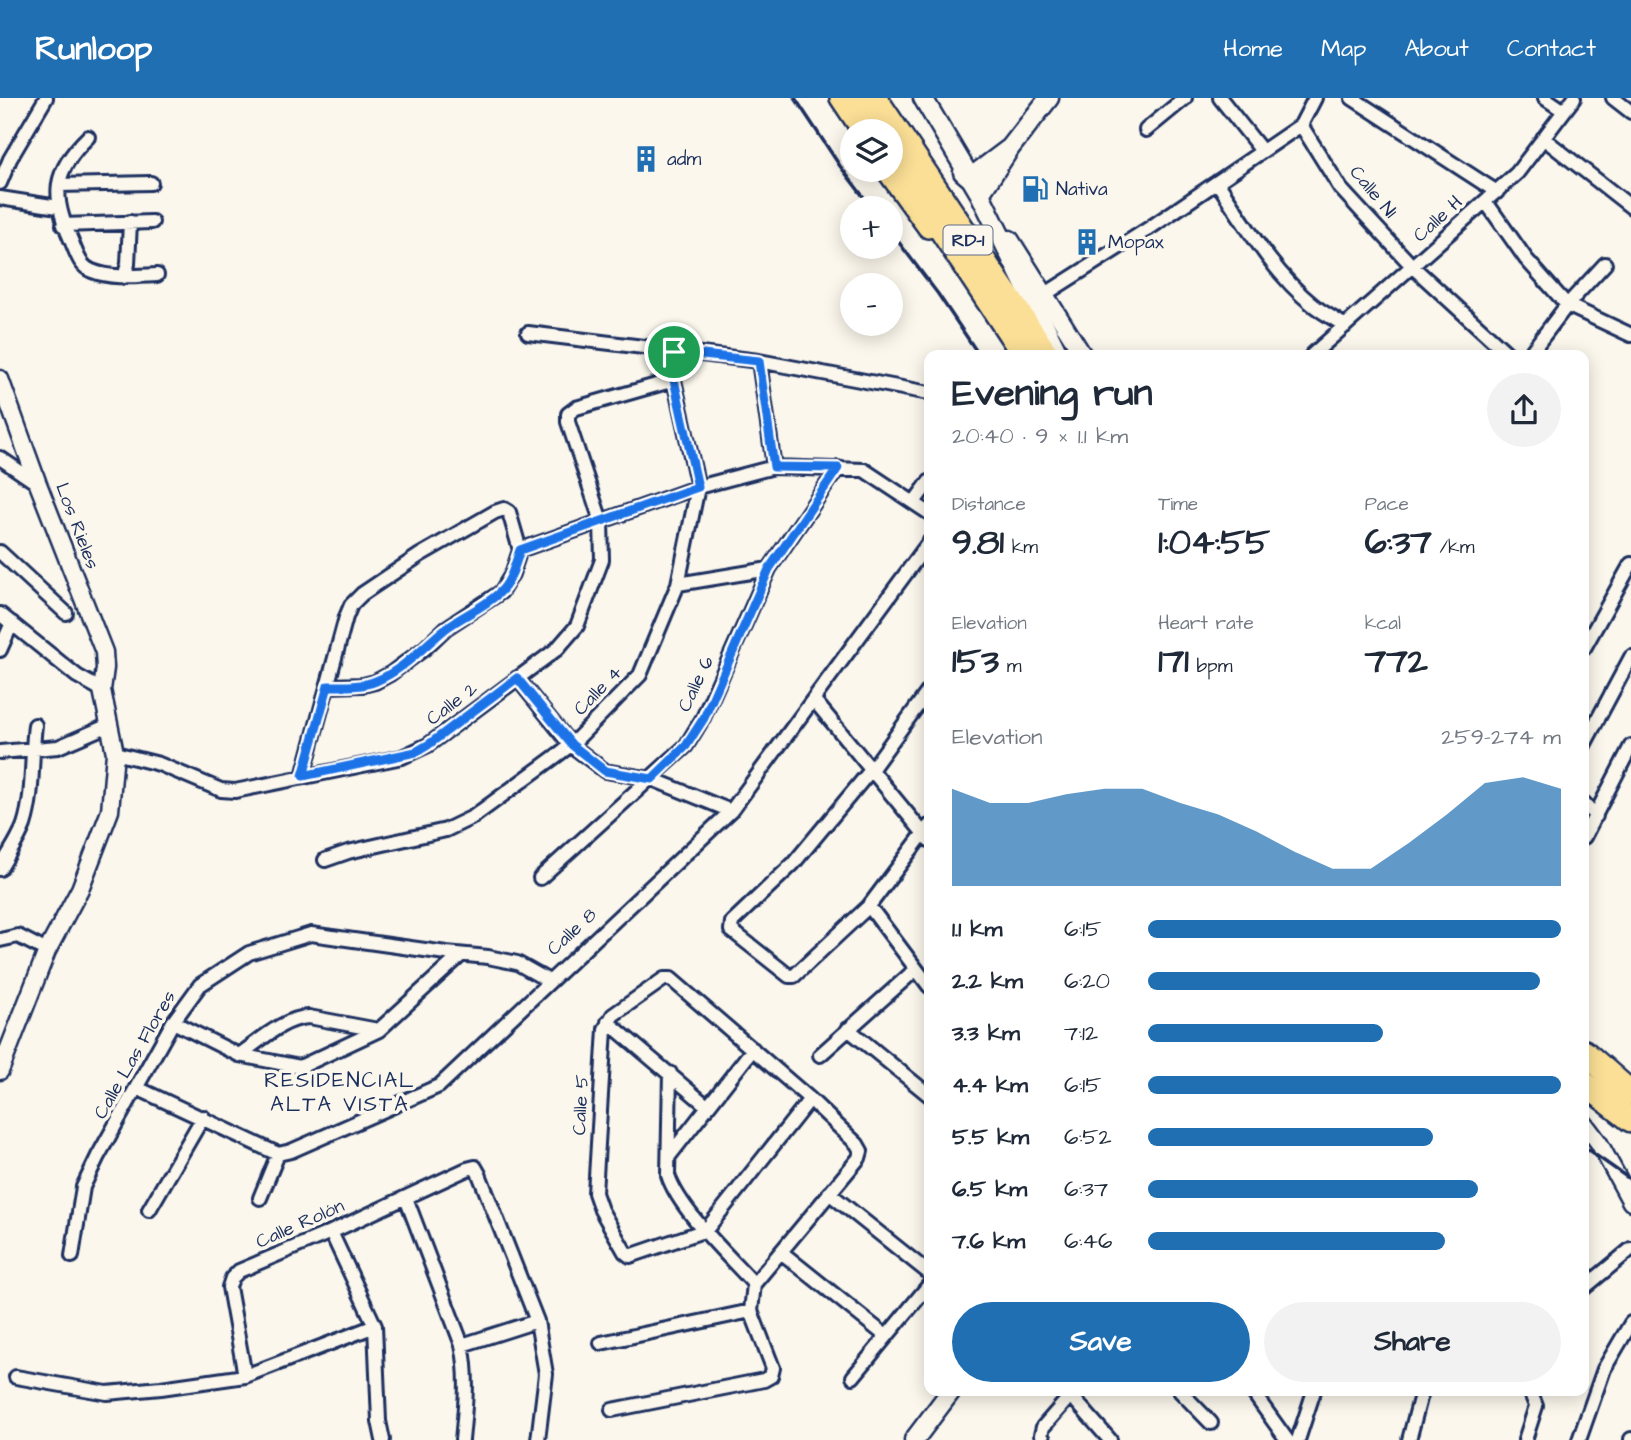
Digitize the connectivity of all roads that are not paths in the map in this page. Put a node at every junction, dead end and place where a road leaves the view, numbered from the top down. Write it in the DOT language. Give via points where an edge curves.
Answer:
graph roads {
  1 [pos="46,98"];
  2 [pos="840,98"];
  3 [pos="854,98"];
  4 [pos="875,98"];
  5 [pos="887,98"];
  6 [pos="915,98"];
  7 [pos="923,98"];
  8 [pos="1049,98"];
  9 [pos="1185,98"];
  10 [pos="1220,98"];
  11 [pos="1315,98"];
  12 [pos="1352,98"];
  13 [pos="1545,98"];
  14 [pos="1574,98"];
  15 [pos="1613,98"];
  16 [pos="1564,111"];
  17 [pos="1631,112"];
  18 [pos="854,119"];
  19 [pos="875,119"];
  20 [pos="881,119"];
  21 [pos="1301,125"];
  22 [pos="1146,130"];
  23 [pos="88,137"];
  24 [pos="1543,138"];
  25 [pos="1010,148"];
  26 [pos="1262,151"];
  27 [pos="903,155"];
  28 [pos="957,156"];
  29 [pos="903,172"];
  30 [pos="970,178"];
  31 [pos="895,182"];
  32 [pos="1217,182"];
  33 [pos="0,183"];
  34 [pos="151,183"];
  35 [pos="59,185"];
  36 [pos="1497,192"];
  37 [pos="980,194"];
  38 [pos="0,198"];
  39 [pos="1486,202"];
  40 [pos="58,207"];
  41 [pos="1631,207"];
  42 [pos="130,222"];
  43 [pos="152,222"];
  44 [pos="63,225"];
  45 [pos="1605,264"];
  46 [pos="1413,267"];
  47 [pos="157,275"];
  48 [pos="124,277"];
  49 [pos="1044,295"];
  50 [pos="1567,305"];
  51 [pos="1012,307"];
  52 [pos="1345,326"];
  53 [pos="528,332"];
  54 [pos="1631,335"];
  55 [pos="1020,349"];
  56 [pos="1043,350"];
  57 [pos="1057,350"];
  58 [pos="1080,350"];
  59 [pos="1318,350"];
  60 [pos="1503,350"];
  61 [pos="1532,350"];
  62 [pos="674,352"];
  63 [pos="759,361"];
  64 [pos="0,379"];
  65 [pos="674,380"];
  66 [pos="924,392"];
  67 [pos="0,458"];
  68 [pos="774,467"];
  69 [pos="838,468"];
  70 [pos="37,484"];
  71 [pos="698,487"];
  72 [pos="924,489"];
  73 [pos="915,501"];
  74 [pos="924,509"];
  75 [pos="601,521"];
  76 [pos="924,549"];
  77 [pos="520,550"];
  78 [pos="0,552"];
  79 [pos="1631,564"];
  80 [pos="769,569"];
  81 [pos="677,583"];
  82 [pos="66,613"];
  83 [pos="0,614"];
  84 [pos="12,623"];
  85 [pos="1589,639"];
  86 [pos="0,650"];
  87 [pos="1631,657"];
  88 [pos="517,678"];
  89 [pos="328,686"];
  90 [pos="102,690"];
  91 [pos="924,697"];
  92 [pos="814,700"];
  93 [pos="35,725"];
  94 [pos="109,725"];
  95 [pos="1589,736"];
  96 [pos="572,745"];
  97 [pos="1631,746"];
  98 [pos="32,748"];
  99 [pos="0,752"];
  100 [pos="116,753"];
  101 [pos="871,770"];
  102 [pos="303,776"];
  103 [pos="652,779"];
  104 [pos="1589,808"];
  105 [pos="731,811"];
  106 [pos="1596,816"];
  107 [pos="1589,828"];
  108 [pos="924,830"];
  109 [pos="924,837"];
  110 [pos="325,860"];
  111 [pos="0,869"];
  112 [pos="540,878"];
  113 [pos="869,906"];
  114 [pos="0,940"];
  115 [pos="47,951"];
  116 [pos="461,955"];
  117 [pos="915,970"];
  118 [pos="924,980"];
  119 [pos="549,981"];
  120 [pos="173,1022"];
  121 [pos="608,1022"];
  122 [pos="848,1029"];
  123 [pos="379,1030"];
  124 [pos="753,1049"];
  125 [pos="239,1055"];
  126 [pos="820,1055"];
  127 [pos="1589,1056"];
  128 [pos="0,1072"];
  129 [pos="670,1073"];
  130 [pos="1626,1084"];
  131 [pos="1589,1087"];
  132 [pos="137,1088"];
  133 [pos="924,1092"];
  134 [pos="810,1099"];
  135 [pos="707,1106"];
  136 [pos="203,1117"];
  137 [pos="1631,1120"];
  138 [pos="1589,1137"];
  139 [pos="278,1154"];
  140 [pos="670,1155"];
  141 [pos="829,1193"];
  142 [pos="260,1198"];
  143 [pos="405,1198"];
  144 [pos="1631,1202"];
  145 [pos="149,1210"];
  146 [pos="706,1230"];
  147 [pos="331,1231"];
  148 [pos="1631,1249"];
  149 [pos="781,1252"];
  150 [pos="72,1256"];
  151 [pos="924,1269"];
  152 [pos="754,1284"];
  153 [pos="1589,1284"];
  154 [pos="924,1290"];
  155 [pos="751,1311"];
  156 [pos="537,1321"];
  157 [pos="1631,1323"];
  158 [pos="375,1326"];
  159 [pos="886,1336"];
  160 [pos="601,1343"];
  161 [pos="462,1345"];
  162 [pos="245,1376"];
  163 [pos="16,1377"];
  164 [pos="853,1377"];
  165 [pos="947,1396"];
  166 [pos="1067,1396"];
  167 [pos="1072,1396"];
  168 [pos="1185,1396"];
  169 [pos="1256,1396"];
  170 [pos="1312,1396"];
  171 [pos="1421,1396"];
  172 [pos="1532,1396"];
  173 [pos="612,1410"];
  174 [pos="1211,1423"];
  175 [pos="383,1440"];
  176 [pos="462,1440"];
  177 [pos="538,1440"];
  178 [pos="914,1440"];
  179 [pos="1044,1440"];
  180 [pos="1110,1440"];
  181 [pos="1287,1440"];
  182 [pos="1298,1440"];
  183 [pos="1409,1440"];
  184 [pos="1525,1440"];
  185 [pos="1580,1440"];
  1 -- 33 [label="street"];
  2 -- 18 [label="main road"];
  3 -- 19 [label="highway, RD-1"];
  4 -- 20 [label="highway, RD-1"];
  5 -- 51 [label="main road"];
  6 -- 30 [label="main road"];
  7 -- 28 [label="main road"];
  8 -- 25 [label="main road"];
  9 -- 22 [label="street"];
  10 -- 26 [label="street"];
  11 -- 21 [label="street"];
  12 -- 36 [label="street"];
  13 -- 16 [label="street"];
  14 -- 16 [label="street, Calle H"];
  15 -- 17 [label="street"];
  16 -- 24 [label="street, Calle H"];
  21 -- 26 [label="street"];
  21 -- 46 [label="street, Calle N1" via="1341,189"];
  23 -- 35 [label="street" via="69,155"];
  24 -- 36 [label="street, Calle H"];
  24 -- 41 [label="street"];
  25 -- 28 [label="main road" via="979,161"];
  25 -- 30 [label="main road"];
  25 -- 37 [label="main road"];
  26 -- 32 [label="street"];
  27 -- 51 [label="highway, RD-1"];
  28 -- 30 [label="main road"];
  29 -- 55 [label="highway, RD-1"];
  30 -- 37 [label="main road"];
  31 -- 55 [label="main road"];
  32 -- 49 [label="street"];
  32 -- 52 [label="street" via="1285,278 1313,305"];
  34 -- 35 [label="street"];
  35 -- 40 [label="street"];
  36 -- 39 [label="street, Calle H"];
  37 -- 49 [label="street"];
  37 -- 57 [label="main road"];
  38 -- 40 [label="street"];
  39 -- 46 [label="street, Calle H"];
  39 -- 50 [label="street" via="1526,259"];
  40 -- 44 [label="street"];
  42 -- 43 [label="street"];
  42 -- 44 [label="street"];
  42 -- 48 [label="street"];
  44 -- 48 [label="street" via="90,271"];
  45 -- 50 [label="street"];
  46 -- 52 [label="street, Calle H"];
  46 -- 60 [label="street, Calle N1"];
  47 -- 48 [label="street"];
  49 -- 58 [label="street"];
  50 -- 54 [label="street"];
  50 -- 61 [label="street"];
  51 -- 56 [label="highway, RD-1"];
  52 -- 59 [label="street, Calle H"];
  53 -- 62 [label="street"];
  62 -- 63 [label="street"];
  62 -- 65 [label="street, Calle 4"];
  63 -- 66 [label="street"];
  63 -- 68 [label="street"];
  64 -- 70 [label="street, Los Rieles"];
  65 -- 71 [label="street, Calle 4"];
  65 -- 75 [label="street, Calle 2" via="568,414"];
  67 -- 70 [label="street"];
  68 -- 69 [label="street"];
  68 -- 71 [label="street"];
  69 -- 73 [label="street" via="864,470"];
  69 -- 80 [label="street, Calle 6"];
  70 -- 90 [label="street, Los Rieles" via="104,652"];
  71 -- 75 [label="street"];
  71 -- 81 [label="street, Calle 4"];
  72 -- 73 [label="street"];
  73 -- 74 [label="street"];
  75 -- 77 [label="street"];
  75 -- 88 [label="street, Calle 2" via="602,560 577,626 557,649"];
  76 -- 92 [label="street, Calle 8"];
  77 -- 89 [label="street" via="501,592 446,628 390,674 363,685"];
  77 -- 89 [label="street" via="509,512 504,509 362,594 346,618"];
  78 -- 82 [label="street"];
  79 -- 85 [label="street"];
  80 -- 81 [label="street"];
  80 -- 103 [label="street, Calle 6" via="704,718 686,746"];
  81 -- 96 [label="street, Calle 4" via="640,675"];
  83 -- 84 [label="street"];
  84 -- 86 [label="street"];
  84 -- 90 [label="street" via="77,676"];
  87 -- 95 [label="street"];
  88 -- 96 [label="street"];
  88 -- 102 [label="street, Calle 2" via="416,752"];
  89 -- 102 [label="street"];
  90 -- 94 [label="street, Los Rieles"];
  91 -- 101 [label="street"];
  92 -- 101 [label="street"];
  92 -- 105 [label="street, Calle 8"];
  93 -- 98 [label="street"];
  94 -- 98 [label="street" via="58,747"];
  94 -- 100 [label="street, Los Rieles"];
  96 -- 103 [label="street" via="605,771"];
  96 -- 110 [label="street, Calle 4" via="473,817 407,840"];
  97 -- 106 [label="street"];
  98 -- 99 [label="street"];
  98 -- 111 [label="street" via="25,822"];
  100 -- 102 [label="street, Calle 2" via="159,764 221,790"];
  100 -- 115 [label="street, Los Rieles" via="105,826 80,889"];
  101 -- 108 [label="street"];
  101 -- 113 [label="street" via="793,864 732,922 731,930 794,976"];
  103 -- 105 [label="street"];
  103 -- 112 [label="street, Calle 6"];
  104 -- 106 [label="street"];
  105 -- 119 [label="street, Calle 8"];
  106 -- 107 [label="street"];
  109 -- 113 [label="street"];
  113 -- 117 [label="street"];
  114 -- 115 [label="street" via="18,936"];
  115 -- 128 [label="street, Los Rieles"];
  116 -- 119 [label="street, Calle Las Flores" via="517,963"];
  116 -- 120 [label="street, Calle Las Flores" via="311,934 239,959 200,985"];
  116 -- 123 [label="street"];
  117 -- 118 [label="street"];
  117 -- 122 [label="street"];
  119 -- 139 [label="street, Calle 8" via="439,1086"];
  120 -- 125 [label="street"];
  120 -- 132 [label="street, Calle Las Flores"];
  121 -- 124 [label="street" via="668,978"];
  121 -- 129 [label="street"];
  121 -- 146 [label="street, Calle 5" via="595,1193 601,1210 630,1256"];
  122 -- 126 [label="street"];
  122 -- 133 [label="street"];
  123 -- 125 [label="street" via="300,1067"];
  123 -- 125 [label="street" via="299,1017"];
  124 -- 134 [label="street"];
  124 -- 135 [label="street"];
  127 -- 130 [label="highway"];
  129 -- 135 [label="street"];
  129 -- 140 [label="street"];
  131 -- 137 [label="highway"];
  132 -- 136 [label="street"];
  132 -- 150 [label="street, Calle Las Flores" via="83,1187"];
  134 -- 141 [label="street" via="861,1151"];
  134 -- 146 [label="street"];
  135 -- 140 [label="street"];
  136 -- 139 [label="street"];
  136 -- 145 [label="street"];
  138 -- 144 [label="street"];
  139 -- 142 [label="street"];
  140 -- 146 [label="street" via="672,1187"];
  141 -- 149 [label="street"];
  141 -- 151 [label="street"];
  143 -- 147 [label="street, Calle Rolón"];
  143 -- 156 [label="street, Calle Rolón" via="475,1167"];
  143 -- 161 [label="street"];
  146 -- 152 [label="street"];
  147 -- 158 [label="street"];
  147 -- 162 [label="street, Calle Rolón" via="232,1278 229,1287"];
  148 -- 153 [label="street"];
  149 -- 152 [label="street"];
  149 -- 159 [label="street"];
  152 -- 155 [label="street"];
  154 -- 159 [label="street"];
  155 -- 160 [label="street"];
  155 -- 173 [label="street" via="773,1368 771,1376"];
  156 -- 161 [label="street"];
  156 -- 177 [label="street" via="546,1374"];
  157 -- 185 [label="street" via="1604,1369"];
  158 -- 162 [label="street"];
  158 -- 175 [label="street"];
  159 -- 164 [label="street"];
  161 -- 176 [label="street" via="466,1403"];
  162 -- 163 [label="street" via="124,1393"];
  165 -- 178 [label="main road"];
  166 -- 179 [label="street" via="1043,1427"];
  167 -- 180 [label="street"];
  168 -- 174 [label="street"];
  169 -- 181 [label="street"];
  170 -- 182 [label="street"];
  171 -- 183 [label="street"];
  172 -- 184 [label="street" via="1536,1406"];
}
